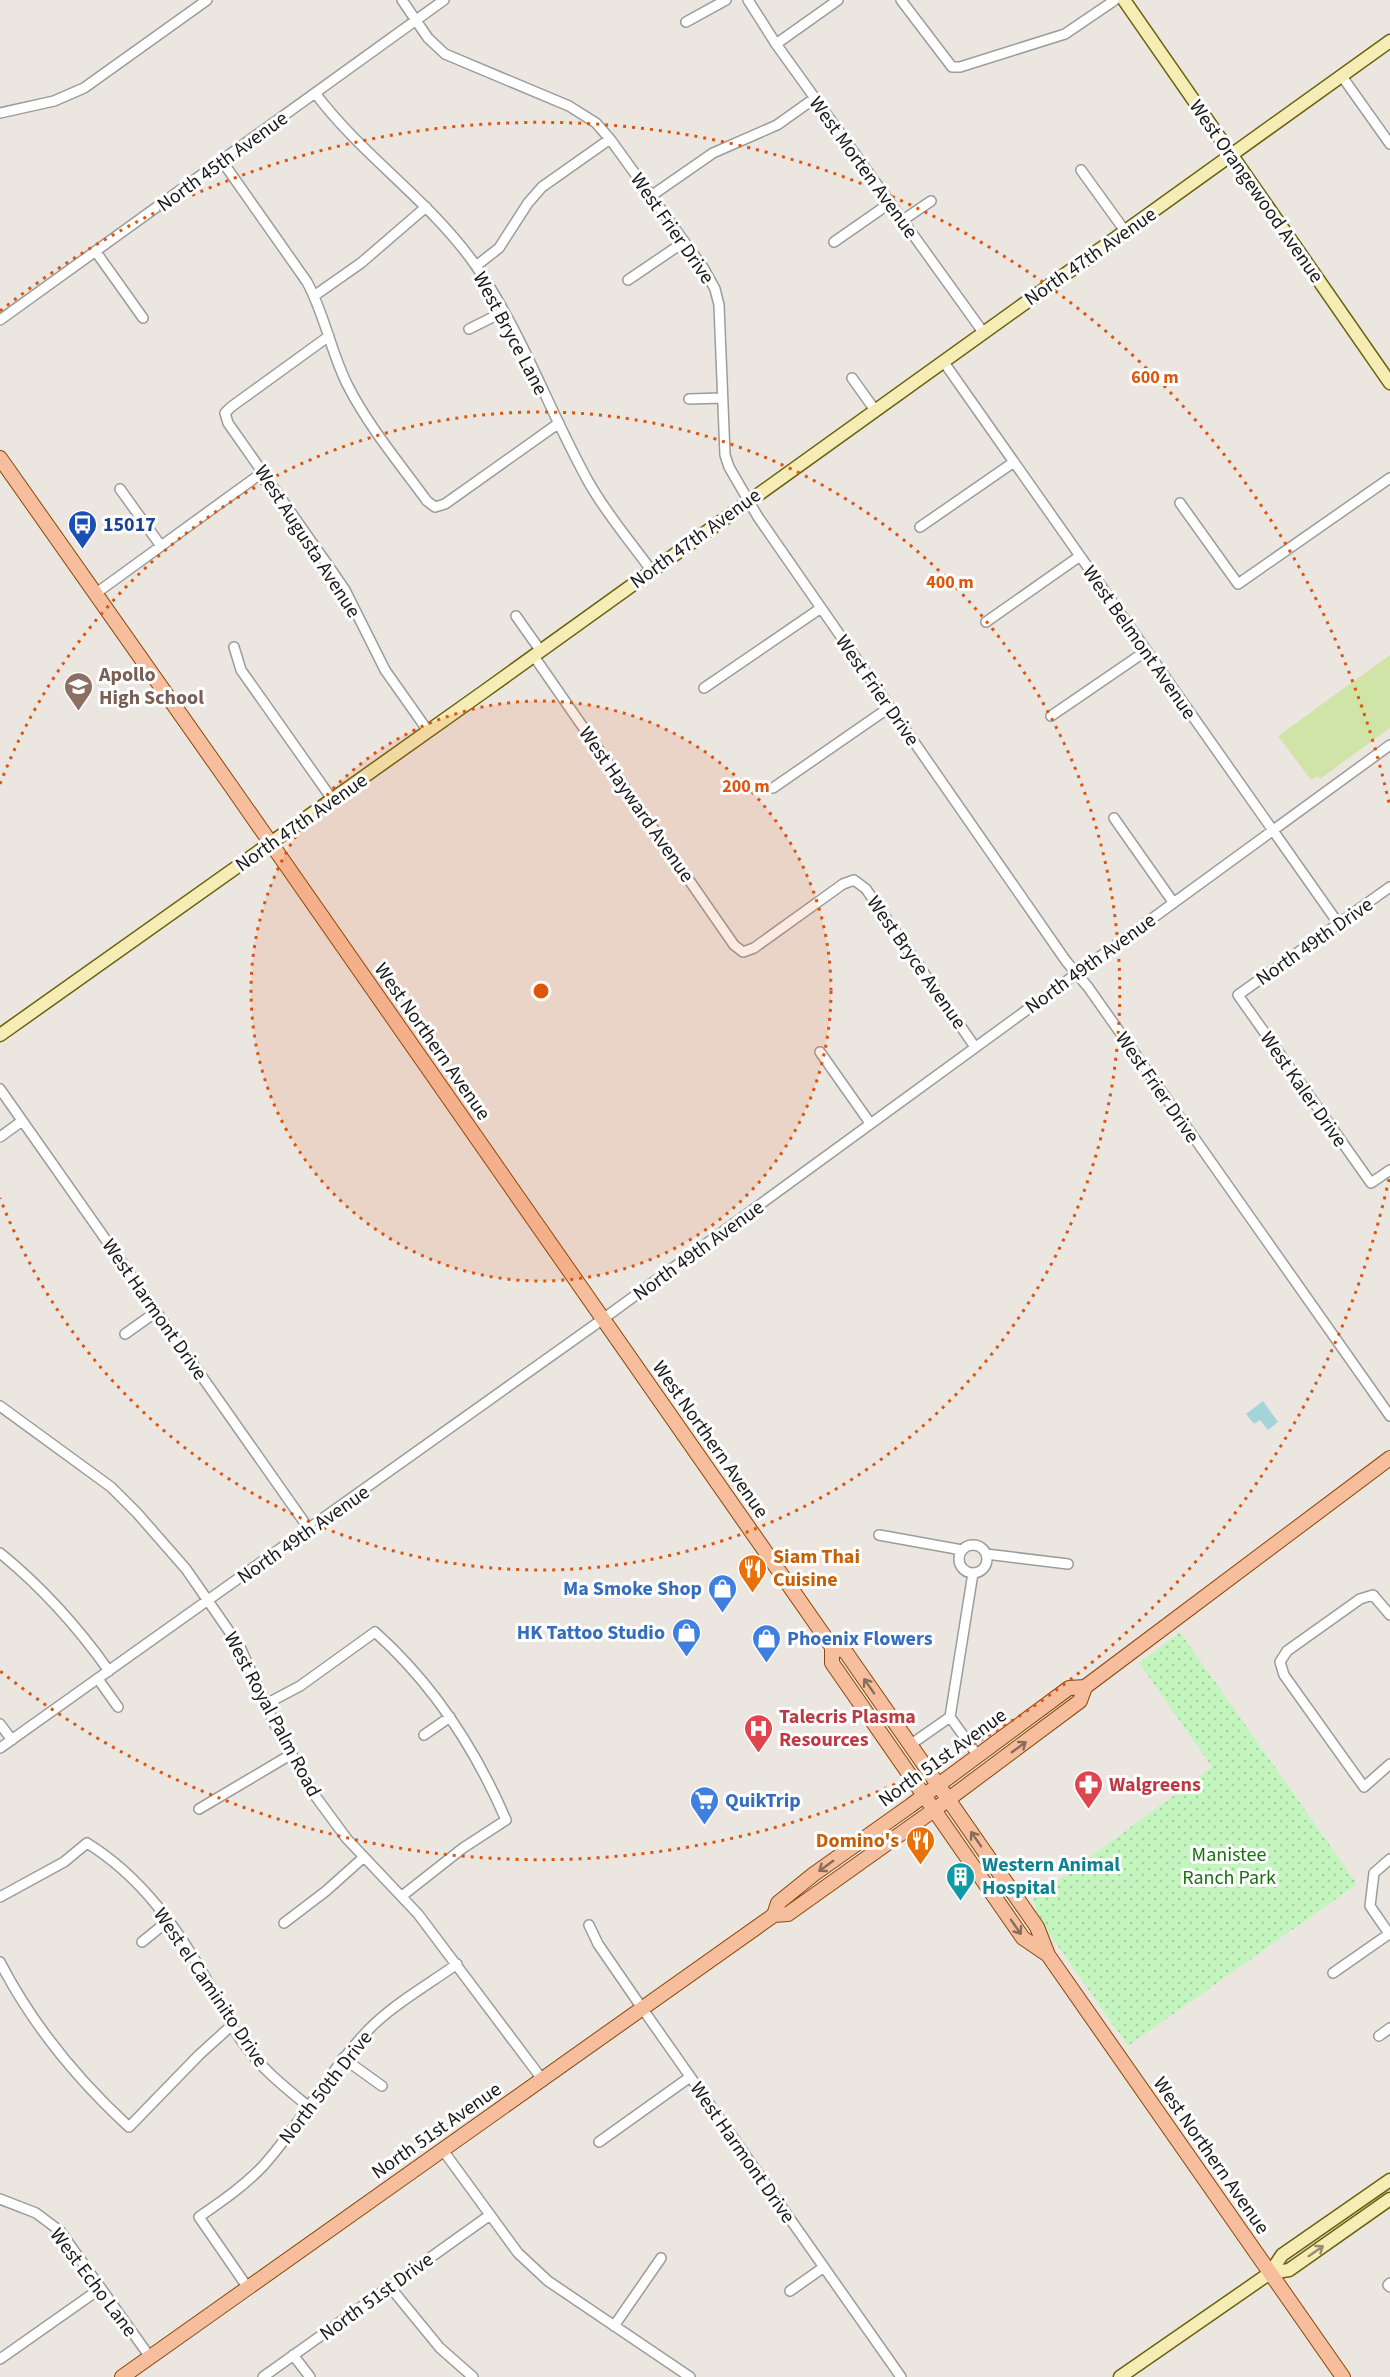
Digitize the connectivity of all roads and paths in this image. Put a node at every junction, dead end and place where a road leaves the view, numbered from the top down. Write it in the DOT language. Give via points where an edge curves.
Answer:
graph roads {
  1 [pos="207,0"];
  2 [pos="402,0"];
  3 [pos="444,0"];
  4 [pos="726,0"];
  5 [pos="748,0"];
  6 [pos="838,0"];
  7 [pos="901,0"];
  8 [pos="1115,0"];
  9 [pos="1124,0"];
  10 [pos="416,20"];
  11 [pos="686,22"];
  12 [pos="1390,41"];
  13 [pos="776,44"];
  14 [pos="1341,75"];
  15 [pos="315,93"];
  16 [pos="815,98"];
  17 [pos="0,113"];
  18 [pos="610,139"];
  19 [pos="1390,144"];
  20 [pos="1231,154"];
  21 [pos="222,161"];
  22 [pos="1081,170"];
  23 [pos="651,196"];
  24 [pos="931,201"];
  25 [pos="890,203"];
  26 [pos="426,207"];
  27 [pos="903,220"];
  28 [pos="1125,231"];
  29 [pos="684,242"];
  30 [pos="834,242"];
  31 [pos="96,252"];
  32 [pos="476,266"];
  33 [pos="628,280"];
  34 [pos="314,296"];
  35 [pos="503,312"];
  36 [pos="143,318"];
  37 [pos="0,320"];
  38 [pos="469,329"];
  39 [pos="983,332"];
  40 [pos="329,336"];
  41 [pos="943,361"];
  42 [pos="852,378"];
  43 [pos="1390,383"];
  44 [pos="721,398"];
  45 [pos="689,399"];
  46 [pos="875,410"];
  47 [pos="559,423"];
  48 [pos="0,458"];
  49 [pos="1014,462"];
  50 [pos="263,472"];
  51 [pos="1390,478"];
  52 [pos="120,489"];
  53 [pos="749,500"];
  54 [pos="1180,503"];
  55 [pos="920,527"];
  56 [pos="161,546"];
  57 [pos="1080,556"];
  58 [pos="651,570"];
  59 [pos="95,594"];
  60 [pos="821,608"];
  61 [pos="516,616"];
  62 [pos="986,622"];
  63 [pos="234,647"];
  64 [pos="1146,651"];
  65 [pos="536,652"];
  66 [pos="704,688"];
  67 [pos="890,707"];
  68 [pos="1051,716"];
  69 [pos="428,731"];
  70 [pos="1390,745"];
  71 [pos="773,788"];
  72 [pos="332,799"];
  73 [pos="1114,818"];
  74 [pos="1273,830"];
  75 [pos="271,843"];
  76 [pos="854,880"];
  77 [pos="1390,887"];
  78 [pos="1173,903"];
  79 [pos="1338,923"];
  80 [pos="1076,973"];
  81 [pos="1238,995"];
  82 [pos="0,1035"];
  83 [pos="975,1047"];
  84 [pos="820,1052"];
  85 [pos="0,1089"];
  86 [pos="22,1121"];
  87 [pos="870,1123"];
  88 [pos="0,1137"];
  89 [pos="1390,1170"];
  90 [pos="156,1311"];
  91 [pos="603,1319"];
  92 [pos="125,1334"];
  93 [pos="0,1406"];
  94 [pos="1390,1416"];
  95 [pos="1390,1458"];
  96 [pos="309,1529"];
  97 [pos="879,1535"];
  98 [pos="962,1550"];
  99 [pos="0,1553"];
  100 [pos="986,1554"];
  101 [pos="1068,1564"];
  102 [pos="973,1573"];
  103 [pos="209,1601"];
  104 [pos="1390,1615"];
  105 [pos="832,1647"];
  106 [pos="109,1671"];
  107 [pos="98,1679"];
  108 [pos="1085,1687"];
  109 [pos="266,1704"];
  110 [pos="118,1707"];
  111 [pos="450,1717"];
  112 [pos="950,1717"];
  113 [pos="0,1724"];
  114 [pos="424,1735"];
  115 [pos="12,1740"];
  116 [pos="910,1745"];
  117 [pos="0,1749"];
  118 [pos="290,1755"];
  119 [pos="978,1756"];
  120 [pos="1390,1764"];
  121 [pos="939,1785"];
  122 [pos="925,1796"];
  123 [pos="949,1799"];
  124 [pos="199,1809"];
  125 [pos="934,1810"];
  126 [pos="364,1857"];
  127 [pos="1390,1859"];
  128 [pos="402,1896"];
  129 [pos="0,1897"];
  130 [pos="774,1915"];
  131 [pos="169,1920"];
  132 [pos="284,1923"];
  133 [pos="589,1924"];
  134 [pos="1389,1934"];
  135 [pos="142,1942"];
  136 [pos="1048,1955"];
  137 [pos="0,1962"];
  138 [pos="457,1964"];
  139 [pos="1333,1973"];
  140 [pos="642,2008"];
  141 [pos="232,2025"];
  142 [pos="1390,2028"];
  143 [pos="1379,2036"];
  144 [pos="343,2058"];
  145 [pos="690,2077"];
  146 [pos="542,2079"];
  147 [pos="382,2086"];
  148 [pos="309,2107"];
  149 [pos="599,2142"];
  150 [pos="442,2149"];
  151 [pos="1390,2180"];
  152 [pos="0,2199"];
  153 [pos="1390,2199"];
  154 [pos="1349,2208"];
  155 [pos="489,2215"];
  156 [pos="1358,2222"];
  157 [pos="662,2258"];
  158 [pos="824,2267"];
  159 [pos="1270,2273"];
  160 [pos="390,2286"];
  161 [pos="101,2288"];
  162 [pos="248,2288"];
  163 [pos="790,2291"];
  164 [pos="614,2326"];
  165 [pos="293,2355"];
  166 [pos="150,2357"];
  167 [pos="0,2359"];
  168 [pos="122,2377"];
  169 [pos="263,2377"];
  170 [pos="310,2377"];
  171 [pos="473,2377"];
  172 [pos="690,2377"];
  173 [pos="901,2377"];
  174 [pos="1120,2377"];
  175 [pos="1343,2377"];
  1 -- 17 [label="street" via="84,88"];
  2 -- 10 [label="street, West Frier Drive"];
  3 -- 10 [label="street, North 45th Avenue"];
  4 -- 11 [label="street"];
  5 -- 13 [label="street, West Morten Avenue"];
  6 -- 13 [label="street"];
  7 -- 8 [label="street" via="952,67 1053,39"];
  9 -- 20 [label="street, West Orangewood Avenue"];
  10 -- 15 [label="street, North 45th Avenue"];
  10 -- 18 [label="street, West Frier Drive" via="445,54 569,106 597,123"];
  12 -- 14 [label="street, North 47th Avenue"];
  13 -- 16 [label="street, West Morten Avenue"];
  14 -- 19 [label="street"];
  14 -- 20 [label="street, North 47th Avenue"];
  15 -- 21 [label="street, North 45th Avenue"];
  15 -- 26 [label="street, West Bryce Lane" via="355,141"];
  16 -- 23 [label="street" via="777,125 713,153"];
  16 -- 25 [label="street, West Morten Avenue"];
  18 -- 23 [label="street, West Frier Drive"];
  18 -- 32 [label="street" via="542,187 499,248"];
  20 -- 28 [label="street, North 47th Avenue"];
  20 -- 43 [label="street, West Orangewood Avenue"];
  21 -- 31 [label="street, North 45th Avenue"];
  21 -- 34 [label="street"];
  22 -- 28 [label="street"];
  23 -- 29 [label="street, West Frier Drive"];
  24 -- 27 [label="street"];
  25 -- 27 [label="street, West Morten Avenue"];
  25 -- 30 [label="street"];
  26 -- 32 [label="street, West Bryce Lane"];
  26 -- 34 [label="street" via="361,263"];
  27 -- 39 [label="street, West Morten Avenue"];
  28 -- 39 [label="street, North 47th Avenue"];
  29 -- 33 [label="street"];
  29 -- 44 [label="street, West Frier Drive" via="709,279 719,305"];
  31 -- 36 [label="street"];
  31 -- 37 [label="street, North 45th Avenue"];
  32 -- 35 [label="street, West Bryce Lane"];
  34 -- 40 [label="street"];
  35 -- 38 [label="street"];
  35 -- 47 [label="street, West Bryce Lane"];
  39 -- 41 [label="street, North 47th Avenue"];
  40 -- 47 [label="street" via="347,385 361,408 435,507 445,504"];
  40 -- 50 [label="street, West Augusta Avenue" via="225,413"];
  41 -- 46 [label="street, North 47th Avenue"];
  41 -- 49 [label="street, West Belmont Avenue"];
  42 -- 46 [label="street"];
  44 -- 45 [label="street"];
  44 -- 53 [label="street, West Frier Drive" via="725,455"];
  46 -- 53 [label="street, North 47th Avenue"];
  47 -- 58 [label="street, West Bryce Lane" via="594,491"];
  48 -- 59 [label="main road, West Northern Avenue"];
  49 -- 55 [label="street"];
  49 -- 57 [label="street, West Belmont Avenue"];
  50 -- 56 [label="street"];
  50 -- 69 [label="street, West Augusta Avenue" via="345,590 385,670"];
  51 -- 54 [label="street" via="1238,584"];
  52 -- 56 [label="street"];
  53 -- 58 [label="street, North 47th Avenue"];
  53 -- 60 [label="street, West Frier Drive"];
  56 -- 59 [label="street"];
  57 -- 62 [label="street"];
  57 -- 64 [label="street, West Belmont Avenue"];
  58 -- 65 [label="street, North 47th Avenue"];
  59 -- 75 [label="main road, West Northern Avenue"];
  60 -- 66 [label="street"];
  60 -- 67 [label="street, West Frier Drive"];
  61 -- 65 [label="street, West Hayward Avenue"];
  63 -- 72 [label="street" via="240,670"];
  64 -- 68 [label="street"];
  64 -- 74 [label="street, West Belmont Avenue"];
  65 -- 69 [label="street, North 47th Avenue"];
  65 -- 76 [label="street, West Hayward Avenue" via="734,945 743,952"];
  67 -- 71 [label="street"];
  67 -- 80 [label="street, West Frier Drive"];
  69 -- 72 [label="street, North 47th Avenue"];
  70 -- 74 [label="street, North 49th Avenue"];
  72 -- 75 [label="street, North 47th Avenue"];
  73 -- 78 [label="street"];
  74 -- 78 [label="street, North 49th Avenue"];
  74 -- 79 [label="street, West Belmont Avenue"];
  75 -- 82 [label="street, North 47th Avenue"];
  75 -- 91 [label="main road, West Northern Avenue"];
  76 -- 83 [label="street, West Bryce Avenue" via="866,889"];
  77 -- 79 [label="street, North 49th Drive"];
  78 -- 80 [label="street, North 49th Avenue"];
  79 -- 81 [label="street, North 49th Drive"];
  80 -- 83 [label="street, North 49th Avenue"];
  80 -- 94 [label="street, West Frier Drive"];
  81 -- 89 [label="street, West Kaler Drive" via="1371,1183"];
  83 -- 87 [label="street, North 49th Avenue"];
  84 -- 87 [label="street"];
  85 -- 86 [label="street, West Harmont Drive"];
  86 -- 88 [label="street"];
  86 -- 90 [label="street, West Harmont Drive"];
  87 -- 91 [label="street, North 49th Avenue"];
  90 -- 92 [label="street"];
  90 -- 96 [label="street, West Harmont Drive"];
  91 -- 96 [label="street, North 49th Avenue"];
  91 -- 105 [label="main road, West Northern Avenue"];
  93 -- 103 [label="street, West Royal Palm Road" via="111,1487 164,1543"];
  95 -- 108 [label="main road, North 51st Avenue"];
  96 -- 103 [label="street, North 49th Avenue"];
  97 -- 98 [label="street"];
  98 -- 100 [label="street" via="975,1545"];
  98 -- 102 [label="street" via="959,1563 964,1571"];
  99 -- 106 [label="street" via="67,1615"];
  100 -- 101 [label="street"];
  100 -- 102 [label="street" via="985,1567"];
  102 -- 112 [label="street"];
  103 -- 106 [label="street, North 49th Avenue"];
  103 -- 109 [label="street, West Royal Palm Road" via="240,1647"];
  104 -- 120 [label="street" via="1373,1595 1360,1599 1287,1651 1280,1662 1284,1675 1364,1787"];
  116 -- 105 [label="main road, West Northern Avenue, one-way" via="845,1651"];
  105 -- 122 [label="main road, West Northern Avenue" via="832,1663"];
  106 -- 107 [label="street, North 49th Avenue"];
  107 -- 110 [label="street"];
  107 -- 115 [label="street, North 49th Avenue"];
  108 -- 119 [label="main road, North 51st Avenue" via="1069,1688"];
  123 -- 108 [label="main road, North 51st Avenue, one-way" via="1080,1701"];
  109 -- 111 [label="street" via="300,1686 375,1632"];
  109 -- 118 [label="street, West Royal Palm Road"];
  111 -- 114 [label="street"];
  111 -- 128 [label="street" via="479,1763 506,1820"];
  112 -- 116 [label="street"];
  112 -- 119 [label="street"];
  113 -- 115 [label="street"];
  115 -- 117 [label="street, North 49th Avenue"];
  116 -- 121 [label="main road, West Northern Avenue"];
  118 -- 124 [label="street"];
  118 -- 126 [label="street, West Royal Palm Road" via="331,1818"];
  119 -- 121 [label="main road, North 51st Avenue"];
  121 -- 122 [label="main road, North 51st Avenue"];
  121 -- 123 [label="main road, West Northern Avenue"];
  122 -- 125 [label="main road, West Northern Avenue"];
  122 -- 130 [label="main road, North 51st Avenue, one-way" via="778,1902"];
  123 -- 125 [label="main road, North 51st Avenue"];
  136 -- 123 [label="main road, West Northern Avenue, one-way" via="1037,1927"];
  125 -- 130 [label="main road, North 51st Avenue" via="788,1914"];
  125 -- 136 [label="main road, West Northern Avenue, one-way" via="1023,1938"];
  126 -- 128 [label="street, West Royal Palm Road"];
  126 -- 132 [label="street"];
  127 -- 134 [label="street" via="1374,1873 1370,1906"];
  128 -- 138 [label="street, West Royal Palm Road"];
  129 -- 131 [label="street, West el Caminito Drive" via="64,1862 87,1843 134,1879"];
  130 -- 140 [label="main road, North 51st Avenue"];
  131 -- 135 [label="street"];
  131 -- 141 [label="street, West el Caminito Drive"];
  133 -- 140 [label="street, West Harmont Drive" via="598,1944"];
  134 -- 139 [label="street"];
  136 -- 159 [label="main road, West Northern Avenue"];
  137 -- 141 [label="street" via="50,2043 129,2127"];
  138 -- 144 [label="street, North 50th Drive" via="371,2027"];
  138 -- 146 [label="street, West Royal Palm Road"];
  140 -- 145 [label="street, West Harmont Drive"];
  140 -- 146 [label="main road, North 51st Avenue"];
  141 -- 148 [label="street, West el Caminito Drive" via="262,2067"];
  142 -- 143 [label="street"];
  144 -- 147 [label="street"];
  144 -- 148 [label="street, North 50th Drive"];
  145 -- 149 [label="street"];
  145 -- 158 [label="street, West Harmont Drive"];
  146 -- 150 [label="main road, North 51st Avenue"];
  148 -- 162 [label="street, North 50th Drive" via="250,2179 199,2217"];
  150 -- 155 [label="street"];
  150 -- 162 [label="main road, North 51st Avenue"];
  151 -- 154 [label="street"];
  152 -- 161 [label="street, West Echo Lane" via="36,2212 60,2231"];
  153 -- 156 [label="street"];
  154 -- 156 [label="street"];
  154 -- 159 [label="street" via="1282,2255"];
  155 -- 160 [label="street, North 51st Drive"];
  155 -- 164 [label="street" via="533,2269"];
  159 -- 156 [label="street, one-way" via="1289,2270"];
  157 -- 164 [label="street"];
  158 -- 163 [label="street"];
  158 -- 173 [label="street, West Harmont Drive"];
  159 -- 174 [label="street"];
  159 -- 175 [label="main road, West Northern Avenue"];
  160 -- 165 [label="street, North 51st Drive"];
  160 -- 171 [label="street" via="440,2348"];
  161 -- 166 [label="street, West Echo Lane"];
  161 -- 167 [label="street"];
  162 -- 166 [label="main road, North 51st Avenue"];
  164 -- 172 [label="street"];
  165 -- 169 [label="street, North 51st Drive"];
  165 -- 170 [label="street"];
  166 -- 168 [label="main road, North 51st Avenue"];
}
